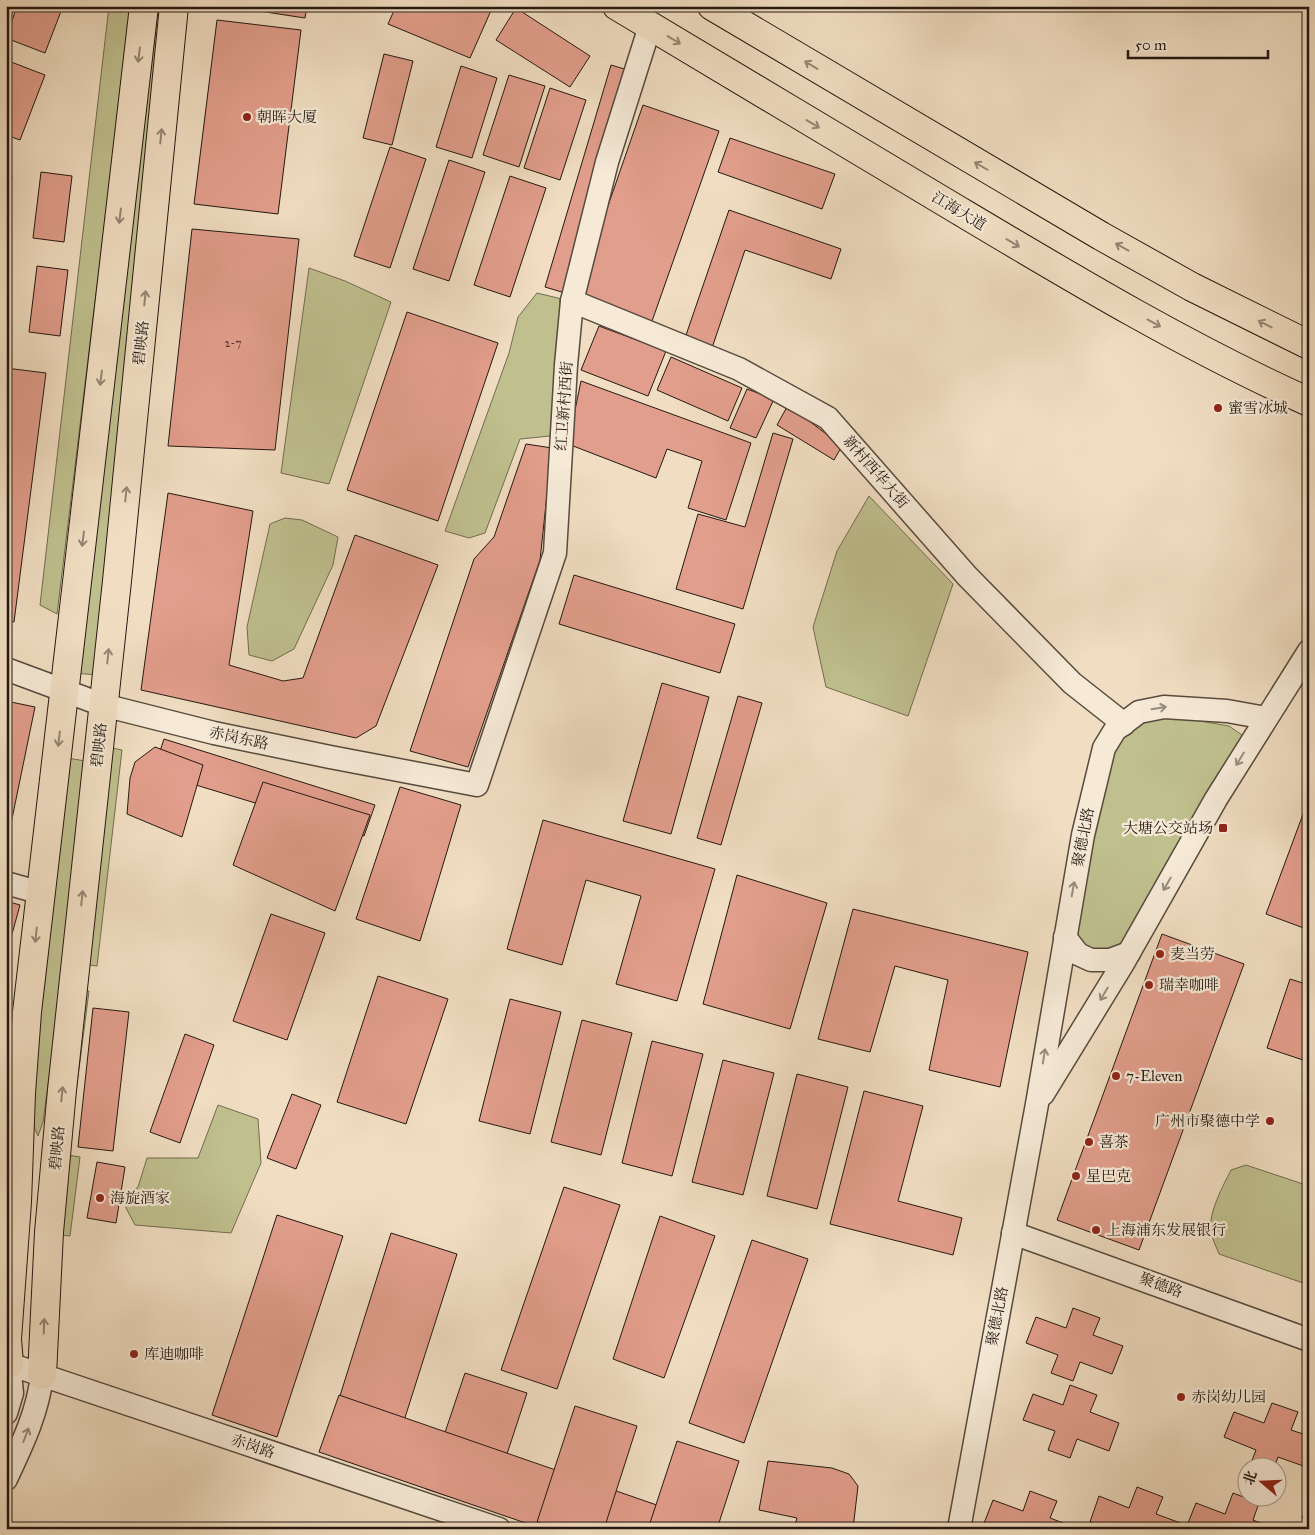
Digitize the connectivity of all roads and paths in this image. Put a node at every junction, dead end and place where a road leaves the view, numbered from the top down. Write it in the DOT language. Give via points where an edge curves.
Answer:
graph roads {
  1 [pos="144,6"];
  2 [pos="174,6"];
  3 [pos="617,6"];
  4 [pos="712,6"];
  5 [pos="650,26"];
  6 [pos="572,301"];
  7 [pos="1309,345"];
  8 [pos="1309,402"];
  9 [pos="1309,651"];
  10 [pos="6,669"];
  11 [pos="65,690"];
  12 [pos="103,704"];
  13 [pos="1266,718"];
  14 [pos="1124,724"];
  15 [pos="477,785"];
  16 [pos="6,883"];
  17 [pos="41,893"];
  18 [pos="1065,937"];
  19 [pos="1129,952"];
  20 [pos="1037,1104"];
  21 [pos="16,1217"];
  22 [pos="1013,1232"];
  23 [pos="6,1246"];
  24 [pos="1309,1340"];
  25 [pos="8,1364"];
  26 [pos="42,1375"];
  27 [pos="6,1413"];
  28 [pos="6,1479"];
  29 [pos="499,1529"];
  30 [pos="959,1529"];
  1 -- 11 [label="main road, one-way"];
  12 -- 2 [label="main road, 碧映路, one-way"];
  3 -- 5 [label="main road, 江海大道"];
  7 -- 4 [label="main road, one-way" via="1192,287 1101,236"];
  5 -- 6 [label="street, 红卫新村西街" via="608,162"];
  5 -- 8 [label="main road, 江海大道, one-way" via="1036,257 1263,381"];
  6 -- 14 [label="street, 新村西华大街" via="740,369 828,418 968,576 1072,683"];
  6 -- 15 [label="street, 红卫新村西街" via="555,553"];
  9 -- 13 [label="street, 聚德北路"];
  10 -- 11 [label="street, 赤岗东路"];
  11 -- 12 [label="street, 赤岗东路"];
  11 -- 17 [label="main road, one-way"];
  12 -- 15 [label="street, 赤岗东路" via="214,733"];
  26 -- 12 [label="main road, 碧映路, one-way" via="49,1232"];
  14 -- 13 [label="street, 聚德北路, one-way" via="1139,712 1164,707 1226,711"];
  13 -- 19 [label="street, 聚德北路, one-way"];
  18 -- 14 [label="street, 聚德北路, one-way" via="1083,836 1104,748 1115,730"];
  16 -- 17 [label="street"];
  17 -- 21 [label="main road, one-way" via="21,1093"];
  18 -- 19 [label="street" via="1078,954 1091,960 1110,960"];
  20 -- 18 [label="street, 聚德北路, one-way"];
  19 -- 20 [label="street, 聚德北路, one-way"];
  20 -- 22 [label="street, 聚德北路"];
  21 -- 23 [label="street"];
  21 -- 25 [label="main road"];
  22 -- 24 [label="street, 聚德路"];
  22 -- 30 [label="street, 聚德北路"];
  25 -- 26 [label="street, 赤岗路"];
  25 -- 27 [label="street" via="12,1393"];
  28 -- 26 [label="street, 碧映路, one-way" via="32,1419"];
  26 -- 29 [label="street, 赤岗路"];
}
